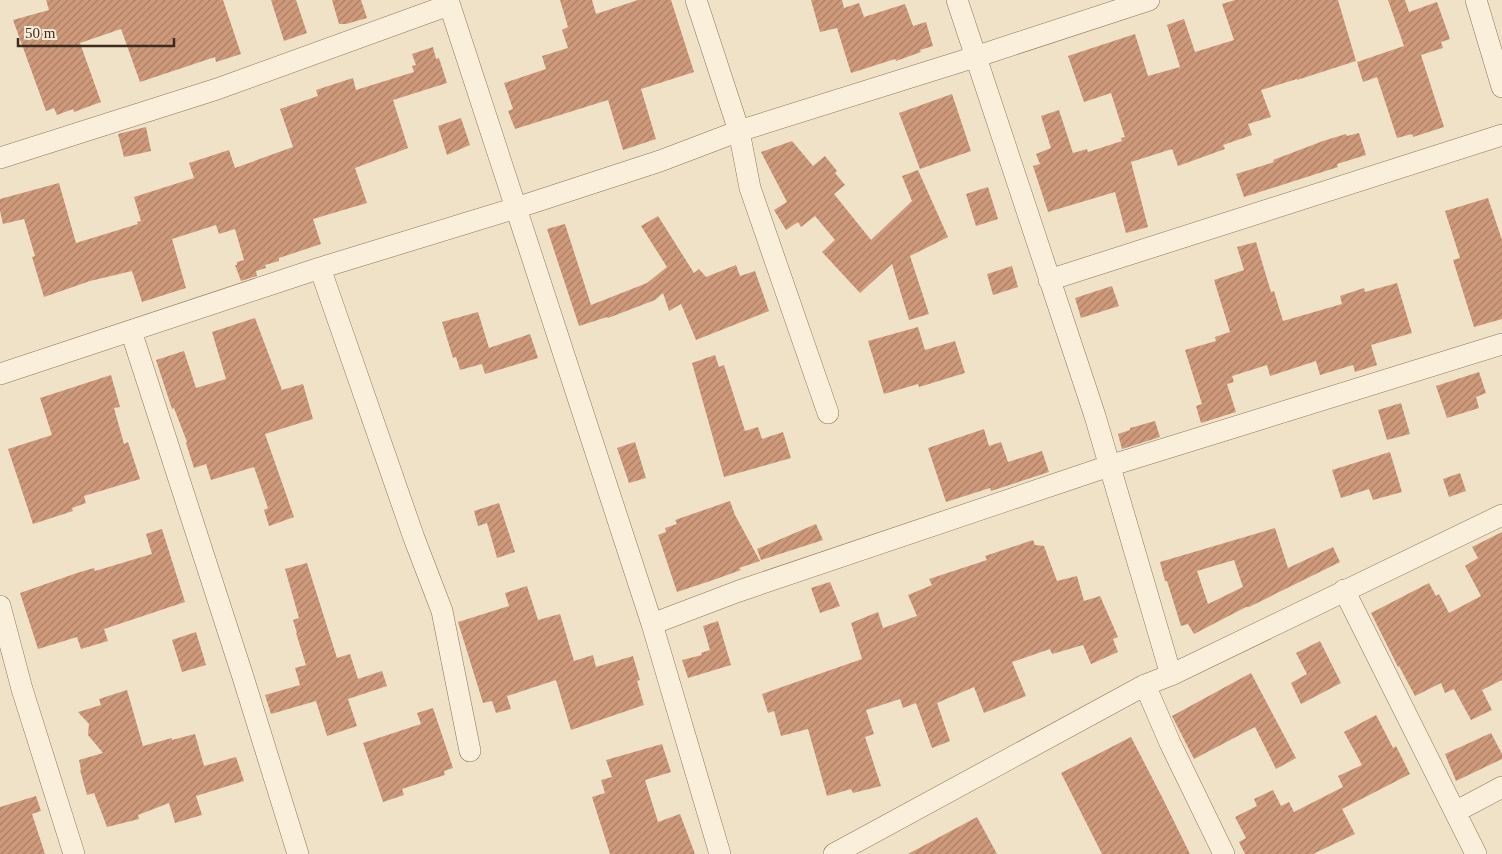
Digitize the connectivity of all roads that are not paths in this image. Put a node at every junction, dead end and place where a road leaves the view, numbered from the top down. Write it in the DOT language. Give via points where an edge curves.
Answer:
graph roads {
  1 [pos="696,0"];
  2 [pos="957,0"];
  3 [pos="1149,0"];
  4 [pos="1476,0"];
  5 [pos="449,2"];
  6 [pos="975,57"];
  7 [pos="1502,87"];
  8 [pos="739,131"];
  9 [pos="1502,135"];
  10 [pos="0,158"];
  11 [pos="516,208"];
  12 [pos="320,268"];
  13 [pos="1049,280"];
  14 [pos="131,331"];
  15 [pos="1502,344"];
  16 [pos="0,374"];
  17 [pos="828,413"];
  18 [pos="1109,466"];
  19 [pos="1502,515"];
  20 [pos="1344,590"];
  21 [pos="1,614"];
  22 [pos="652,624"];
  23 [pos="1171,675"];
  24 [pos="1145,685"];
  25 [pos="470,751"];
  26 [pos="1502,787"];
  27 [pos="1455,812"];
  28 [pos="74,854"];
  29 [pos="298,854"];
  30 [pos="720,854"];
  31 [pos="834,854"];
  32 [pos="1224,854"];
  33 [pos="1476,854"];
  1 -- 8 [label="street"];
  2 -- 6 [label="street"];
  3 -- 6 [label="street"];
  4 -- 7 [label="street"];
  5 -- 10 [label="street" via="217,89"];
  5 -- 11 [label="street"];
  6 -- 8 [label="street"];
  6 -- 13 [label="street"];
  8 -- 11 [label="street"];
  8 -- 17 [label="street" via="750,188"];
  9 -- 13 [label="street"];
  11 -- 12 [label="street"];
  11 -- 22 [label="street"];
  12 -- 14 [label="street"];
  12 -- 25 [label="street" via="442,612"];
  13 -- 18 [label="street"];
  14 -- 16 [label="street"];
  14 -- 29 [label="street"];
  15 -- 18 [label="street"];
  18 -- 22 [label="street" via="738,591"];
  18 -- 23 [label="street"];
  19 -- 20 [label="street"];
  20 -- 23 [label="street"];
  20 -- 27 [label="street"];
  21 -- 28 [label="street"];
  22 -- 30 [label="street"];
  23 -- 24 [label="street"];
  24 -- 31 [label="street"];
  24 -- 32 [label="street"];
  26 -- 27 [label="street"];
  27 -- 33 [label="street"];
}
